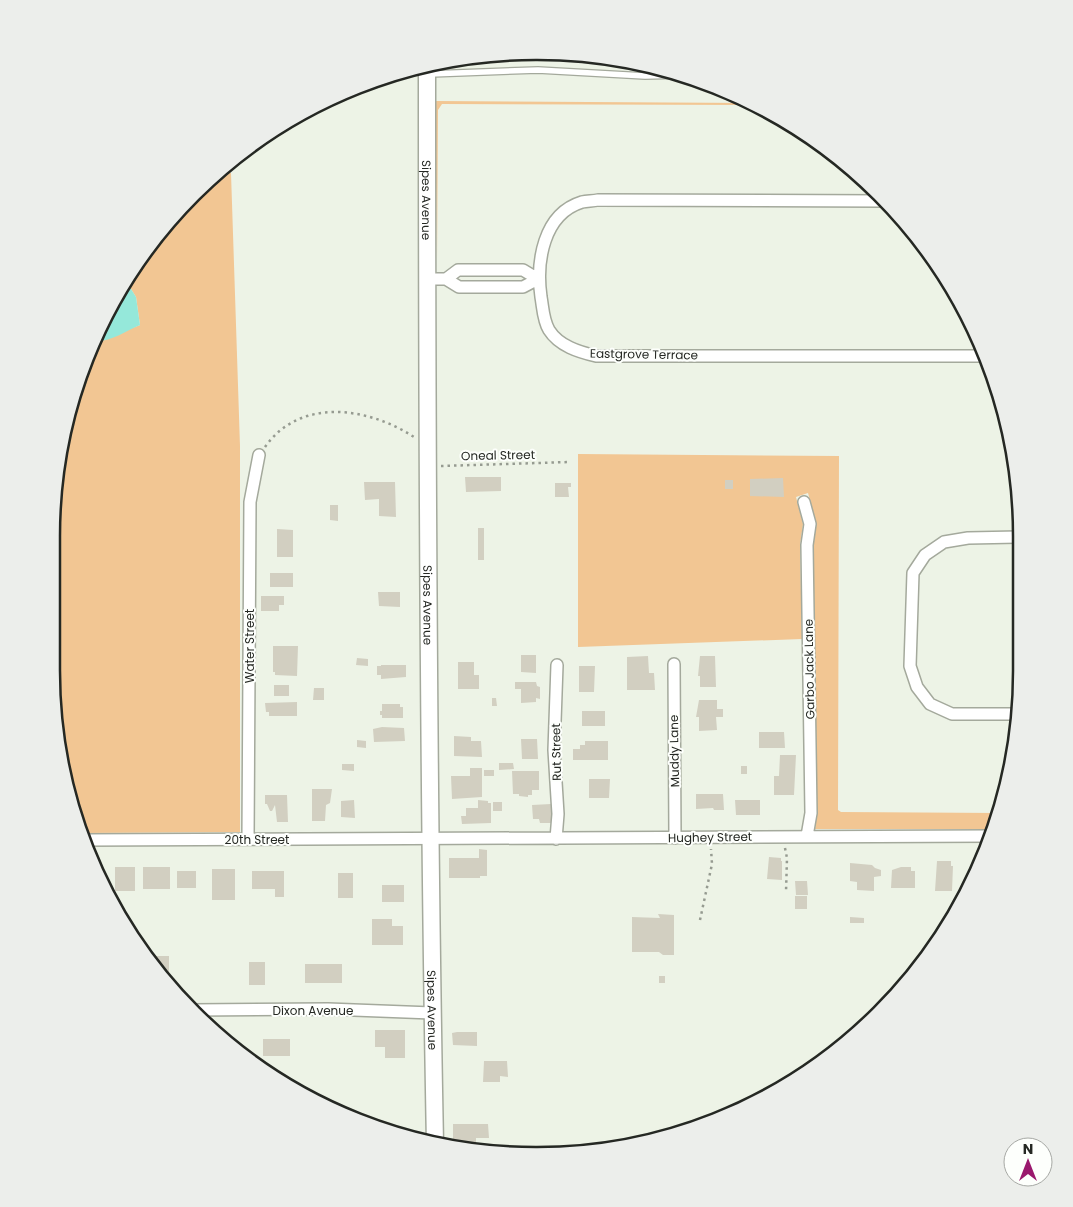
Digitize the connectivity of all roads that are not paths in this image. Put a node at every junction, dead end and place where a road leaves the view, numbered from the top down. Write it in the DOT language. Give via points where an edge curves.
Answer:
graph roads {
  1 [pos="440,70"];
  2 [pos="428,73"];
  3 [pos="658,76"];
  4 [pos="874,201"];
  5 [pos="484,270"];
  6 [pos="538,278"];
  7 [pos="427,279"];
  8 [pos="446,279"];
  9 [pos="484,287"];
  10 [pos="978,356"];
  11 [pos="259,455"];
  12 [pos="804,502"];
  13 [pos="1013,537"];
  14 [pos="674,664"];
  15 [pos="557,665"];
  16 [pos="1011,714"];
  17 [pos="807,836"];
  18 [pos="983,836"];
  19 [pos="675,838"];
  20 [pos="248,839"];
  21 [pos="556,839"];
  22 [pos="91,840"];
  23 [pos="429,840"];
  24 [pos="203,1010"];
  25 [pos="432,1014"];
  26 [pos="435,1136"];
  1 -- 3 [label="lane" via="538,70"];
  2 -- 7 [label="street, Sipes Avenue"];
  4 -- 6 [label="street, Eastgrove Terrace" via="582,202 566,211 552,225 542,250"];
  5 -- 6 [label="street" via="523,270"];
  5 -- 8 [label="street" via="458,270"];
  5 -- 9 [label="street"];
  6 -- 9 [label="street" via="523,287"];
  6 -- 10 [label="street, Eastgrove Terrace" via="544,317 550,331 578,352 596,356"];
  7 -- 8 [label="street"];
  7 -- 23 [label="street, Sipes Avenue"];
  8 -- 9 [label="street" via="459,287"];
  11 -- 20 [label="street, Water Street" via="250,502"];
  12 -- 17 [label="street, Garbo Jack Lane" via="810,524 807,545 811,813"];
  13 -- 16 [label="street" via="944,542 925,555 913,573 910,666 916,687 930,704 952,714"];
  14 -- 19 [label="street, Muddy Lane"];
  15 -- 21 [label="street, Rut Street" via="554,750 558,814"];
  17 -- 18 [label="street, Hughey Street"];
  17 -- 19 [label="street, Hughey Street"];
  19 -- 21 [label="street, Hughey Street"];
  20 -- 22 [label="street, 20th Street"];
  20 -- 23 [label="street, 20th Street"];
  21 -- 23 [label="street, Hughey Street"];
  23 -- 25 [label="street, Sipes Avenue"];
  24 -- 25 [label="street, Dixon Avenue" via="328,1009"];
  25 -- 26 [label="street, Sipes Avenue"];
}
